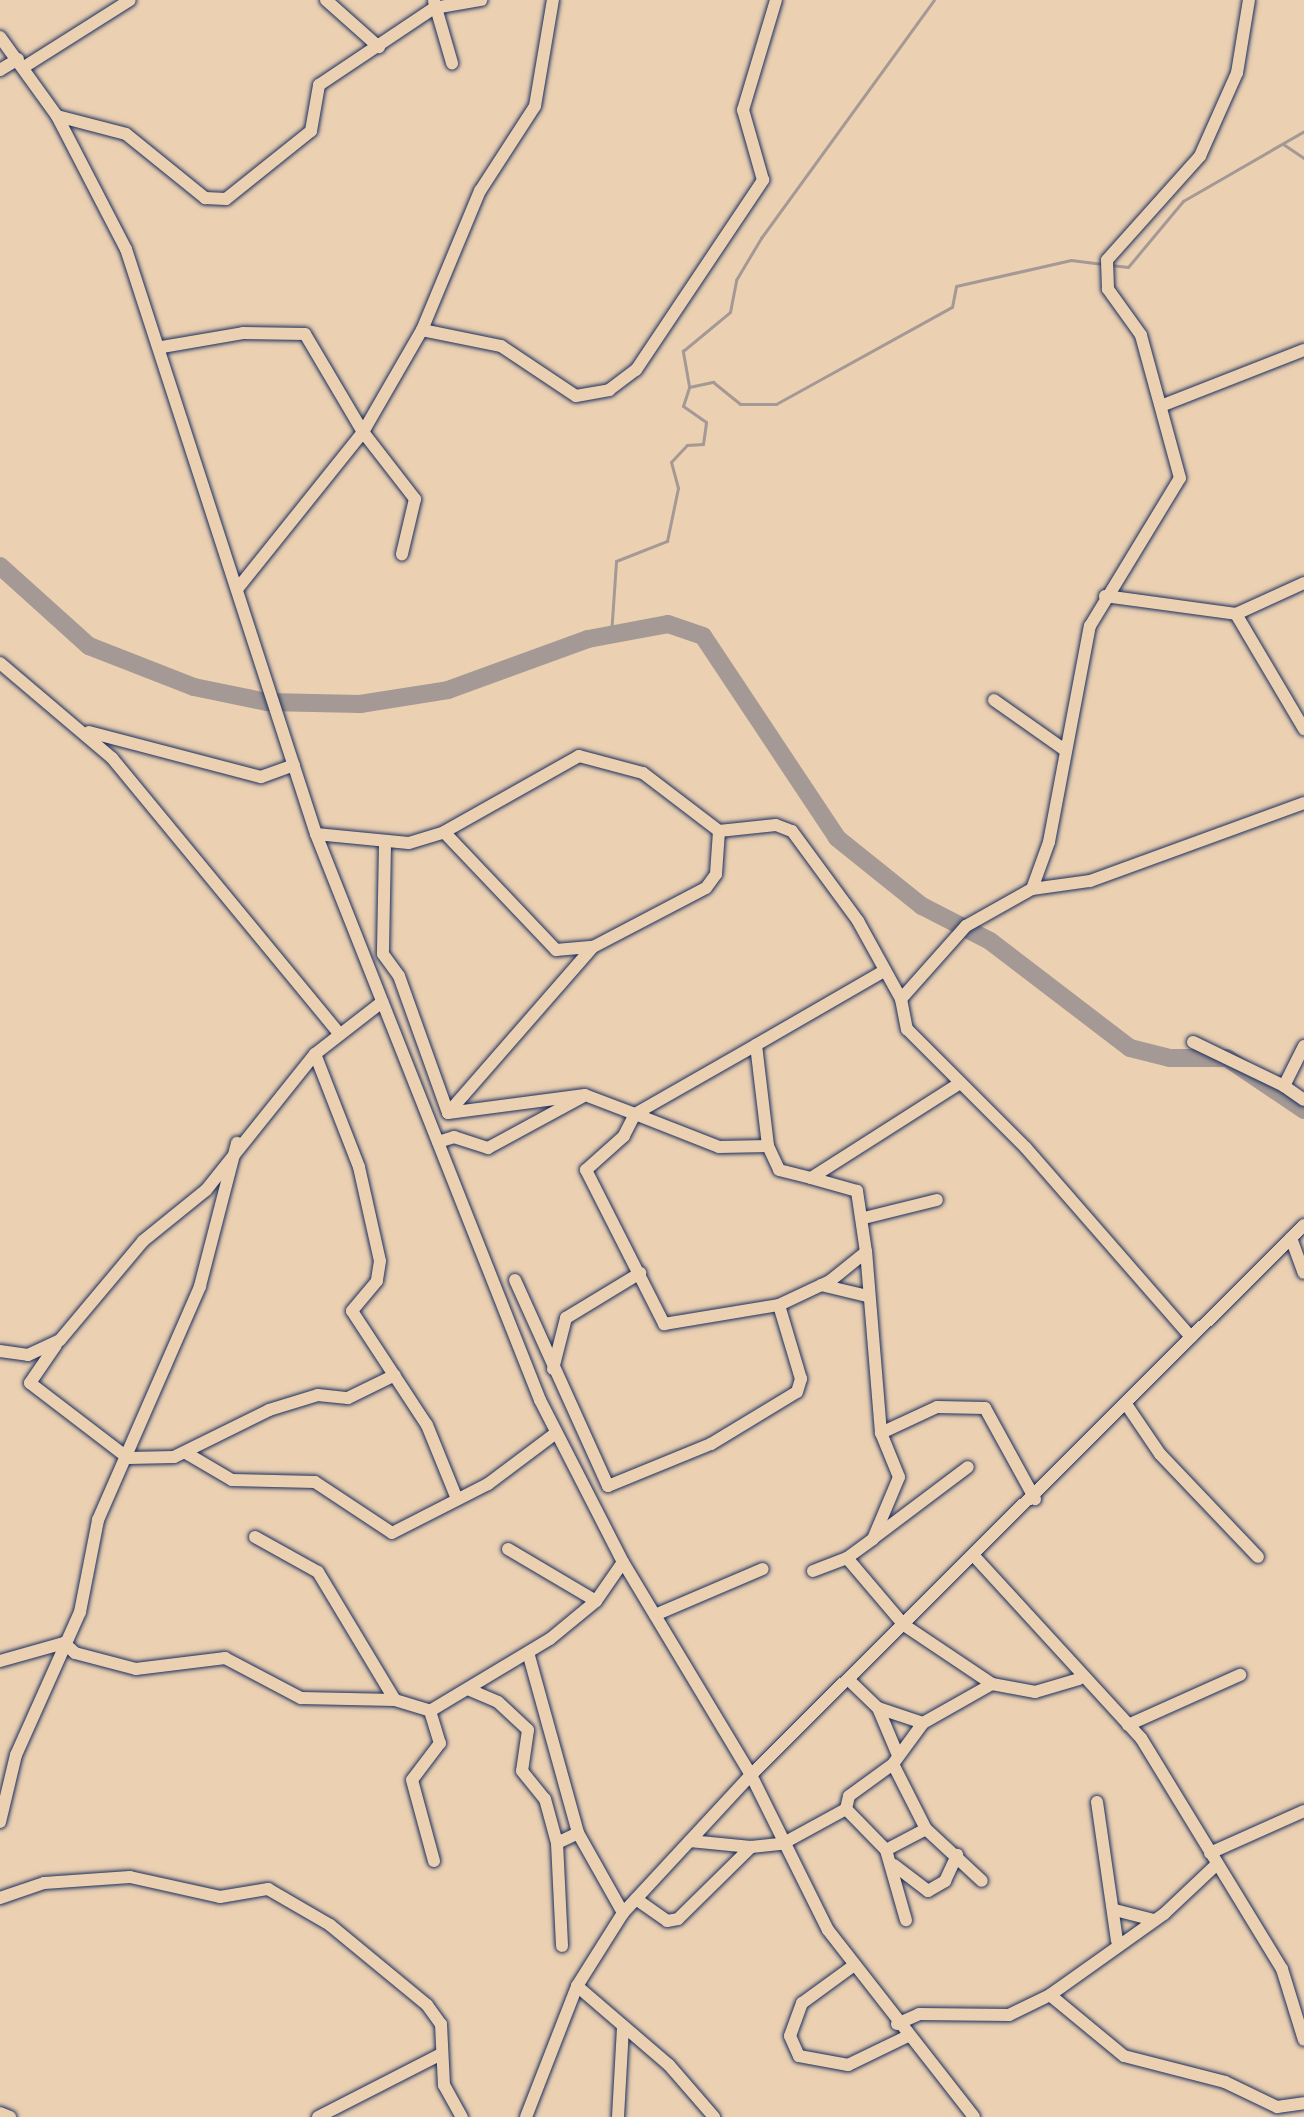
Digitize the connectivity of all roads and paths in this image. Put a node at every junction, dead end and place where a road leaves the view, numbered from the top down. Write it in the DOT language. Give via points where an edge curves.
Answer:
graph roads {
  1 [pos="130,0"];
  2 [pos="326,0"];
  3 [pos="481,0"];
  4 [pos="553,0"];
  5 [pos="776,0"];
  6 [pos="1249,0"];
  7 [pos="434,4"];
  8 [pos="0,37"];
  9 [pos="379,47"];
  10 [pos="21,63"];
  11 [pos="452,63"];
  12 [pos="0,70"];
  13 [pos="57,116"];
  14 [pos="422,330"];
  15 [pos="162,347"];
  16 [pos="1304,352"];
  17 [pos="1161,406"];
  18 [pos="363,432"];
  19 [pos="402,554"];
  20 [pos="1304,583"];
  21 [pos="238,588"];
  22 [pos="1105,596"];
  23 [pos="1236,614"];
  24 [pos="0,663"];
  25 [pos="994,700"];
  26 [pos="65,719"];
  27 [pos="1304,729"];
  28 [pos="1065,750"];
  29 [pos="294,765"];
  30 [pos="1304,803"];
  31 [pos="719,831"];
  32 [pos="444,832"];
  33 [pos="316,834"];
  34 [pos="385,845"];
  35 [pos="1032,889"];
  36 [pos="593,947"];
  37 [pos="884,971"];
  38 [pos="901,999"];
  39 [pos="382,1002"];
  40 [pos="338,1032"];
  41 [pos="1193,1042"];
  42 [pos="756,1045"];
  43 [pos="1304,1046"];
  44 [pos="315,1054"];
  45 [pos="960,1083"];
  46 [pos="1284,1086"];
  47 [pos="585,1095"];
  48 [pos="1304,1100"];
  49 [pos="448,1113"];
  50 [pos="635,1114"];
  51 [pos="438,1142"];
  52 [pos="237,1143"];
  53 [pos="768,1146"];
  54 [pos="811,1178"];
  55 [pos="937,1200"];
  56 [pos="864,1218"];
  57 [pos="1304,1225"];
  58 [pos="1291,1238"];
  59 [pos="866,1252"];
  60 [pos="640,1273"];
  61 [pos="1304,1273"];
  62 [pos="515,1280"];
  63 [pos="821,1285"];
  64 [pos="867,1296"];
  65 [pos="779,1305"];
  66 [pos="1191,1337"];
  67 [pos="60,1340"];
  68 [pos="0,1351"];
  69 [pos="553,1369"];
  70 [pos="395,1375"];
  71 [pos="1126,1404"];
  72 [pos="573,1415"];
  73 [pos="554,1429"];
  74 [pos="881,1433"];
  75 [pos="186,1453"];
  76 [pos="128,1458"];
  77 [pos="968,1467"];
  78 [pos="457,1499"];
  79 [pos="1035,1499"];
  80 [pos="255,1537"];
  81 [pos="873,1539"];
  82 [pos="508,1549"];
  83 [pos="975,1557"];
  84 [pos="1258,1557"];
  85 [pos="847,1558"];
  86 [pos="623,1562"];
  87 [pos="763,1569"];
  88 [pos="813,1571"];
  89 [pos="596,1601"];
  90 [pos="655,1615"];
  91 [pos="904,1625"];
  92 [pos="64,1643"];
  93 [pos="529,1656"];
  94 [pos="0,1661"];
  95 [pos="1240,1675"];
  96 [pos="1079,1679"];
  97 [pos="851,1682"];
  98 [pos="992,1684"];
  99 [pos="470,1690"];
  100 [pos="395,1700"];
  101 [pos="878,1708"];
  102 [pos="430,1711"];
  103 [pos="923,1723"];
  104 [pos="1128,1725"];
  105 [pos="895,1759"];
  106 [pos="751,1775"];
  107 [pos="1097,1802"];
  108 [pos="846,1809"];
  109 [pos="1304,1811"];
  110 [pos="0,1822"];
  111 [pos="926,1829"];
  112 [pos="578,1833"];
  113 [pos="690,1841"];
  114 [pos="557,1843"];
  115 [pos="782,1844"];
  116 [pos="751,1847"];
  117 [pos="886,1850"];
  118 [pos="957,1855"];
  119 [pos="1214,1858"];
  120 [pos="434,1861"];
  121 [pos="893,1864"];
  122 [pos="982,1881"];
  123 [pos="0,1898"];
  124 [pos="636,1899"];
  125 [pos="1115,1910"];
  126 [pos="623,1913"];
  127 [pos="906,1920"];
  128 [pos="1154,1920"];
  129 [pos="1117,1941"];
  130 [pos="562,1946"];
  131 [pos="853,1966"];
  132 [pos="577,1986"];
  133 [pos="1050,1995"];
  134 [pos="897,2024"];
  135 [pos="623,2027"];
  136 [pos="906,2037"];
  137 [pos="1304,2040"];
  138 [pos="439,2055"];
  139 [pos="534,2100"];
  140 [pos="1304,2103"];
  141 [pos="0,2113"];
  142 [pos="10,2117"];
  143 [pos="318,2117"];
  144 [pos="462,2117"];
  145 [pos="526,2117"];
  146 [pos="537,2117"];
  147 [pos="618,2117"];
  148 [pos="714,2117"];
  149 [pos="974,2117"];
  1 -- 10 [label="street"];
  2 -- 9 [label="street"];
  3 -- 7 [label="street"];
  4 -- 14 [label="street" via="535,106 480,191"];
  5 -- 14 [label="street" via="743,110 763,180 625,381 576,396 501,346"];
  6 -- 17 [label="street" via="1237,73 1200,156 1107,260 1108,289 1141,335"];
  7 -- 9 [label="street"];
  7 -- 11 [label="street"];
  8 -- 10 [label="street"];
  9 -- 13 [label="street" via="315,90 305,138 216,201 126,134"];
  10 -- 12 [label="street"];
  10 -- 13 [label="street"];
  13 -- 15 [label="street" via="126,249"];
  14 -- 18 [label="street"];
  15 -- 18 [label="street" via="243,333 305,334"];
  15 -- 21 [label="street"];
  16 -- 17 [label="street"];
  17 -- 22 [label="street" via="1180,478"];
  18 -- 19 [label="street" via="415,499"];
  18 -- 21 [label="street"];
  20 -- 23 [label="street"];
  21 -- 29 [label="street"];
  22 -- 23 [label="street"];
  22 -- 28 [label="street" via="1090,626"];
  23 -- 27 [label="street"];
  24 -- 26 [label="street"];
  25 -- 28 [label="street"];
  26 -- 29 [label="street" via="111,742 261,777"];
  26 -- 40 [label="street" via="127,775"];
  28 -- 35 [label="street" via="1049,842"];
  29 -- 33 [label="street"];
  30 -- 35 [label="street" via="1090,881"];
  31 -- 32 [label="street" via="643,773 579,756"];
  31 -- 36 [label="street" via="716,874 706,888"];
  31 -- 37 [label="street" via="776,825 792,831 837,888"];
  32 -- 34 [label="street"];
  32 -- 36 [label="street" via="550,948"];
  33 -- 34 [label="street"];
  33 -- 39 [label="street"];
  34 -- 49 [label="street" via="383,954 399,976"];
  35 -- 38 [label="street" via="966,926"];
  36 -- 49 [label="street"];
  37 -- 38 [label="street"];
  37 -- 42 [label="street"];
  38 -- 45 [label="street" via="907,1029"];
  39 -- 40 [label="street"];
  39 -- 51 [label="street"];
  40 -- 44 [label="street"];
  41 -- 46 [label="street"];
  42 -- 50 [label="street"];
  42 -- 53 [label="street"];
  43 -- 46 [label="street"];
  44 -- 52 [label="street"];
  44 -- 70 [label="street" via="359,1167 380,1261 377,1281 352,1311"];
  45 -- 54 [label="street"];
  45 -- 66 [label="street"];
  46 -- 48 [label="street"];
  47 -- 49 [label="street"];
  47 -- 50 [label="street"];
  47 -- 51 [label="street" via="488,1148 454,1137"];
  50 -- 53 [label="street" via="719,1147"];
  50 -- 60 [label="street" via="624,1136 586,1170"];
  51 -- 73 [label="street"];
  52 -- 67 [label="street" via="206,1190 143,1241"];
  52 -- 76 [label="street" via="200,1286"];
  53 -- 54 [label="street" via="779,1170"];
  54 -- 56 [label="street" via="852,1185"];
  55 -- 56 [label="street"];
  56 -- 59 [label="street"];
  57 -- 58 [label="street"];
  58 -- 61 [label="street"];
  58 -- 66 [label="street"];
  59 -- 63 [label="street"];
  59 -- 64 [label="street"];
  60 -- 65 [label="street" via="669,1327"];
  60 -- 69 [label="street" via="566,1318"];
  62 -- 69 [label="street"];
  63 -- 64 [label="street"];
  63 -- 65 [label="street"];
  64 -- 74 [label="street"];
  65 -- 72 [label="street" via="801,1387 711,1444 608,1486"];
  66 -- 71 [label="street"];
  67 -- 68 [label="street" via="28,1355"];
  67 -- 76 [label="street" via="30,1383"];
  69 -- 72 [label="street"];
  70 -- 75 [label="street" via="348,1398 318,1395 269,1410"];
  70 -- 78 [label="street" via="427,1425"];
  71 -- 79 [label="street"];
  71 -- 84 [label="street" via="1160,1454"];
  72 -- 73 [label="street"];
  73 -- 78 [label="street"];
  73 -- 86 [label="street"];
  74 -- 79 [label="street" via="937,1407 985,1408"];
  74 -- 81 [label="street" via="899,1477"];
  75 -- 76 [label="street"];
  75 -- 78 [label="street" via="240,1482 315,1482 381,1532 405,1529"];
  76 -- 92 [label="street" via="98,1520 80,1612"];
  77 -- 81 [label="street"];
  79 -- 83 [label="street"];
  80 -- 100 [label="street" via="318,1572"];
  81 -- 85 [label="street"];
  82 -- 89 [label="street"];
  83 -- 91 [label="street"];
  83 -- 96 [label="street"];
  85 -- 88 [label="street"];
  85 -- 91 [label="street"];
  86 -- 89 [label="street"];
  86 -- 90 [label="street"];
  87 -- 90 [label="street"];
  89 -- 93 [label="street"];
  90 -- 106 [label="street"];
  91 -- 97 [label="street"];
  91 -- 98 [label="street"];
  92 -- 94 [label="street"];
  92 -- 100 [label="street" via="75,1653 136,1669 225,1658 315,1702"];
  92 -- 110 [label="street" via="16,1755"];
  93 -- 99 [label="street"];
  93 -- 112 [label="street"];
  95 -- 104 [label="street"];
  96 -- 98 [label="street" via="1035,1692"];
  96 -- 104 [label="street"];
  97 -- 101 [label="street"];
  97 -- 106 [label="street"];
  98 -- 103 [label="street"];
  99 -- 102 [label="street"];
  99 -- 114 [label="street" via="498,1702 528,1730 522,1771 545,1799"];
  100 -- 102 [label="street"];
  101 -- 103 [label="street"];
  101 -- 105 [label="street"];
  102 -- 120 [label="street" via="440,1743 412,1780"];
  103 -- 105 [label="street"];
  104 -- 119 [label="street"];
  105 -- 108 [label="street" via="849,1796"];
  105 -- 111 [label="street"];
  106 -- 113 [label="street"];
  106 -- 115 [label="street"];
  107 -- 125 [label="street"];
  108 -- 115 [label="street"];
  108 -- 117 [label="street"];
  109 -- 119 [label="street"];
  111 -- 117 [label="street"];
  111 -- 118 [label="street"];
  112 -- 114 [label="street"];
  112 -- 126 [label="street"];
  113 -- 116 [label="street"];
  113 -- 124 [label="street"];
  114 -- 130 [label="street"];
  115 -- 116 [label="street"];
  115 -- 131 [label="street"];
  116 -- 124 [label="street" via="678,1919 667,1921"];
  117 -- 121 [label="street"];
  118 -- 121 [label="street" via="945,1881 928,1891"];
  118 -- 122 [label="street"];
  119 -- 128 [label="street"];
  119 -- 137 [label="street" via="1282,1969"];
  121 -- 127 [label="street"];
  123 -- 138 [label="street" via="44,1883 130,1877 220,1897 268,1889 330,1925 427,2005 441,2024"];
  124 -- 126 [label="street"];
  125 -- 128 [label="street"];
  125 -- 129 [label="street"];
  126 -- 132 [label="street"];
  128 -- 129 [label="street"];
  129 -- 133 [label="street"];
  131 -- 134 [label="street"];
  131 -- 136 [label="street" via="802,2003 790,2036 799,2056 848,2065"];
  132 -- 135 [label="street"];
  132 -- 139 [label="street"];
  133 -- 134 [label="street" via="1009,2015 919,2014"];
  133 -- 140 [label="street" via="1124,2056 1225,2082 1277,2107"];
  134 -- 136 [label="street"];
  135 -- 147 [label="street"];
  135 -- 148 [label="street" via="669,2065"];
  136 -- 149 [label="street"];
  138 -- 143 [label="street"];
  138 -- 144 [label="street" via="447,2095"];
  139 -- 145 [label="street"];
  139 -- 146 [label="street"];
  141 -- 142 [label="street"];
}
